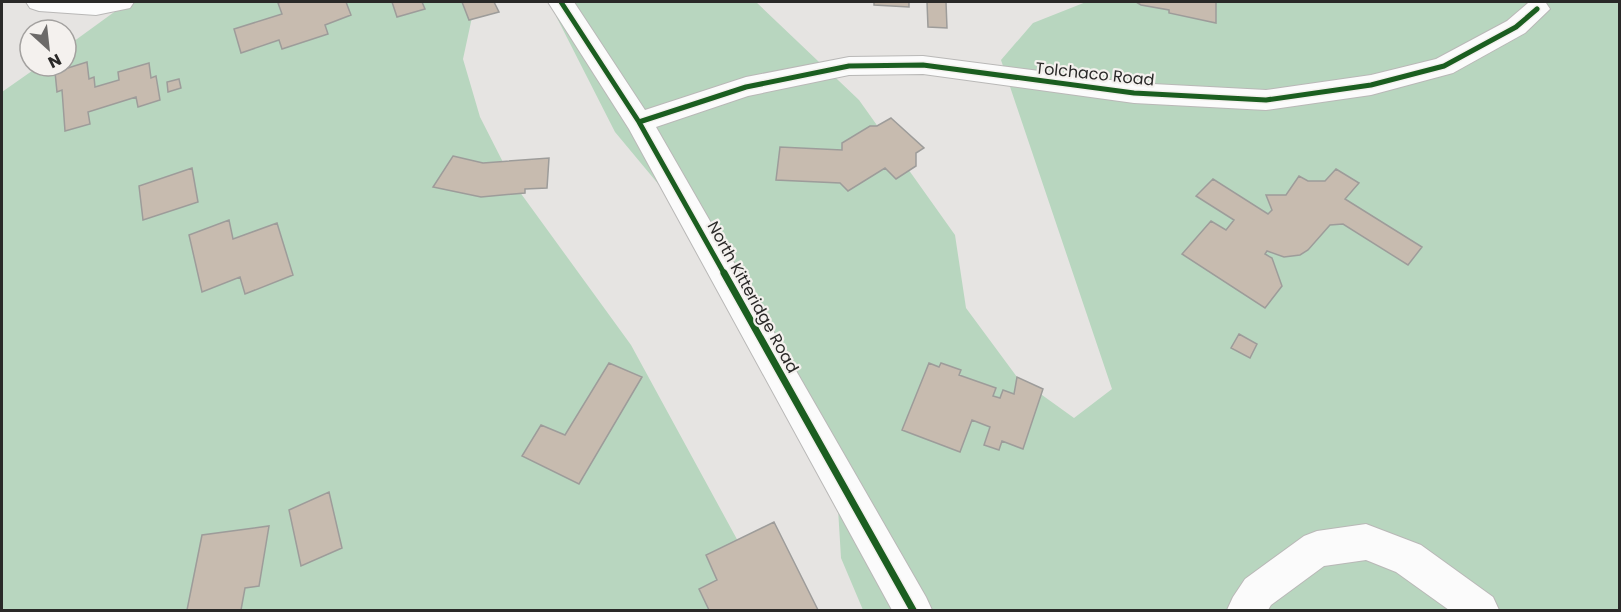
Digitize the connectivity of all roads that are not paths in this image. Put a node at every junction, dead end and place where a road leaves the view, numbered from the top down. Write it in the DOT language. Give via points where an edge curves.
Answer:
graph roads {
  1 [pos="39,2"];
  2 [pos="121,2"];
  3 [pos="561,2"];
  4 [pos="1537,9"];
  5 [pos="639,123"];
  6 [pos="913,610"];
  7 [pos="1246,610"];
  8 [pos="1480,610"];
  1 -- 2 [label="street" via="96,6"];
  3 -- 5 [label="street, North Kitteridge Road"];
  4 -- 5 [label="street, Tolchaco Road" via="1516,27 1444,66 1371,85 1266,99 1134,93 923,65 849,66 746,87"];
  5 -- 6 [label="street, North Kitteridge Road"];
  7 -- 8 [label="street" via="1258,592 1317,549 1366,542 1408,558"];
}
